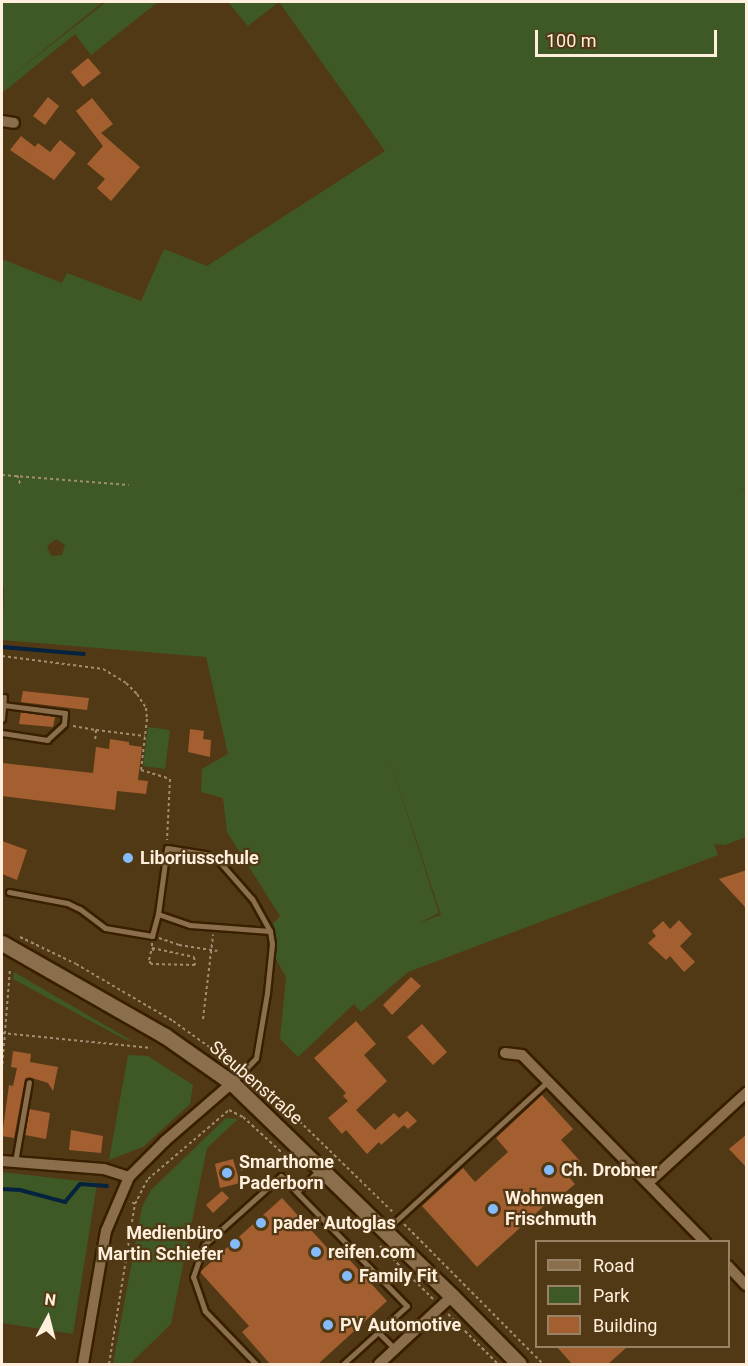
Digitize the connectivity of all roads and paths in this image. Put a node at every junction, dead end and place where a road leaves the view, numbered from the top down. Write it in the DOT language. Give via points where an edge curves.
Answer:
graph roads {
  1 [pos="2,121"];
  2 [pos="14,123"];
  3 [pos="2,475"];
  4 [pos="17,476"];
  5 [pos="129,485"];
  6 [pos="21,486"];
  7 [pos="2,656"];
  8 [pos="4,697"];
  9 [pos="3,705"];
  10 [pos="2,719"];
  11 [pos="64,724"];
  12 [pos="96,730"];
  13 [pos="2,733"];
  14 [pos="145,736"];
  15 [pos="95,742"];
  16 [pos="167,849"];
  17 [pos="9,892"];
  18 [pos="158,914"];
  19 [pos="213,927"];
  20 [pos="270,931"];
  21 [pos="152,936"];
  22 [pos="7,938"];
  23 [pos="152,948"];
  24 [pos="211,950"];
  25 [pos="154,951"];
  26 [pos="218,951"];
  27 [pos="153,960"];
  28 [pos="151,964"];
  29 [pos="10,968"];
  30 [pos="208,984"];
  31 [pos="214,985"];
  32 [pos="203,1018"];
  33 [pos="2,1033"];
  34 [pos="6,1034"];
  35 [pos="151,1048"];
  36 [pos="505,1053"];
  37 [pos="2,1070"];
  38 [pos="244,1071"];
  39 [pos="548,1081"];
  40 [pos="29,1082"];
  41 [pos="232,1083"];
  42 [pos="747,1093"];
  43 [pos="257,1156"];
  44 [pos="2,1161"];
  45 [pos="15,1162"];
  46 [pos="241,1170"];
  47 [pos="316,1173"];
  48 [pos="129,1177"];
  49 [pos="649,1182"];
  50 [pos="297,1192"];
  51 [pos="120,1194"];
  52 [pos="135,1204"];
  53 [pos="381,1237"];
  54 [pos="703,1240"];
  55 [pos="730,1267"];
  56 [pos="747,1285"];
  57 [pos="447,1301"];
  58 [pos="378,1332"];
  59 [pos="395,1349"];
  60 [pos="83,1365"];
  61 [pos="108,1365"];
  62 [pos="256,1365"];
  63 [pos="343,1365"];
  64 [pos="379,1365"];
  65 [pos="498,1365"];
  66 [pos="519,1365"];
  1 -- 2 [label="street"];
  3 -- 4 [label="path"];
  4 -- 5 [label="path"];
  4 -- 6 [label="path"];
  7 -- 14 [label="path" via="85,666 115,675 137,694 146,708"];
  8 -- 9 [label="lane"];
  9 -- 10 [label="lane"];
  9 -- 11 [label="lane" via="65,713"];
  11 -- 12 [label="path"];
  11 -- 13 [label="lane" via="47,740"];
  12 -- 14 [label="path"];
  12 -- 15 [label="path"];
  14 -- 16 [label="path" via="141,770 170,779"];
  16 -- 18 [label="lane"];
  16 -- 20 [label="lane" via="205,854 218,860 252,899"];
  17 -- 21 [label="lane" via="67,903 105,928"];
  18 -- 19 [label="lane" via="190,925"];
  18 -- 21 [label="lane"];
  19 -- 20 [label="lane"];
  19 -- 24 [label="path"];
  20 -- 38 [label="lane" via="267,993 256,1058"];
  21 -- 23 [label="path"];
  21 -- 24 [label="path"];
  22 -- 38 [label="path" via="76,964 173,1021"];
  22 -- 41 [label="street, Steubenstraße" via="165,1036"];
  23 -- 25 [label="path"];
  23 -- 28 [label="path"];
  23 -- 28 [label="path" via="194,957 196,961 195,965"];
  24 -- 26 [label="path"];
  24 -- 30 [label="path"];
  27 -- 28 [label="path"];
  29 -- 34 [label="path"];
  30 -- 31 [label="path"];
  30 -- 32 [label="path"];
  33 -- 34 [label="path"];
  34 -- 35 [label="path"];
  34 -- 37 [label="path"];
  36 -- 39 [label="street" via="522,1055"];
  38 -- 41 [label="lane"];
  39 -- 49 [label="street"];
  39 -- 53 [label="lane"];
  40 -- 45 [label="lane"];
  41 -- 47 [label="street, Steubenstraße"];
  41 -- 48 [label="street"];
  42 -- 49 [label="street"];
  43 -- 46 [label="path"];
  44 -- 45 [label="street"];
  45 -- 48 [label="street" via="104,1169"];
  47 -- 50 [label="lane"];
  47 -- 52 [label="path" via="229,1110 148,1179"];
  47 -- 53 [label="street, Steubenstraße"];
  48 -- 51 [label="street"];
  49 -- 54 [label="street"];
  50 -- 58 [label="lane" via="407,1306"];
  50 -- 62 [label="lane" via="281,1176 204,1245 193,1277 204,1311"];
  51 -- 52 [label="path"];
  51 -- 60 [label="street" via="106,1231"];
  52 -- 61 [label="path"];
  53 -- 57 [label="street, Steubenstraße"];
  53 -- 57 [label="path"];
  55 -- 56 [label="street"];
  57 -- 59 [label="street"];
  57 -- 65 [label="path"];
  57 -- 66 [label="street, Steubenstraße"];
  58 -- 59 [label="lane"];
  58 -- 63 [label="lane"];
  59 -- 64 [label="street"];
}
